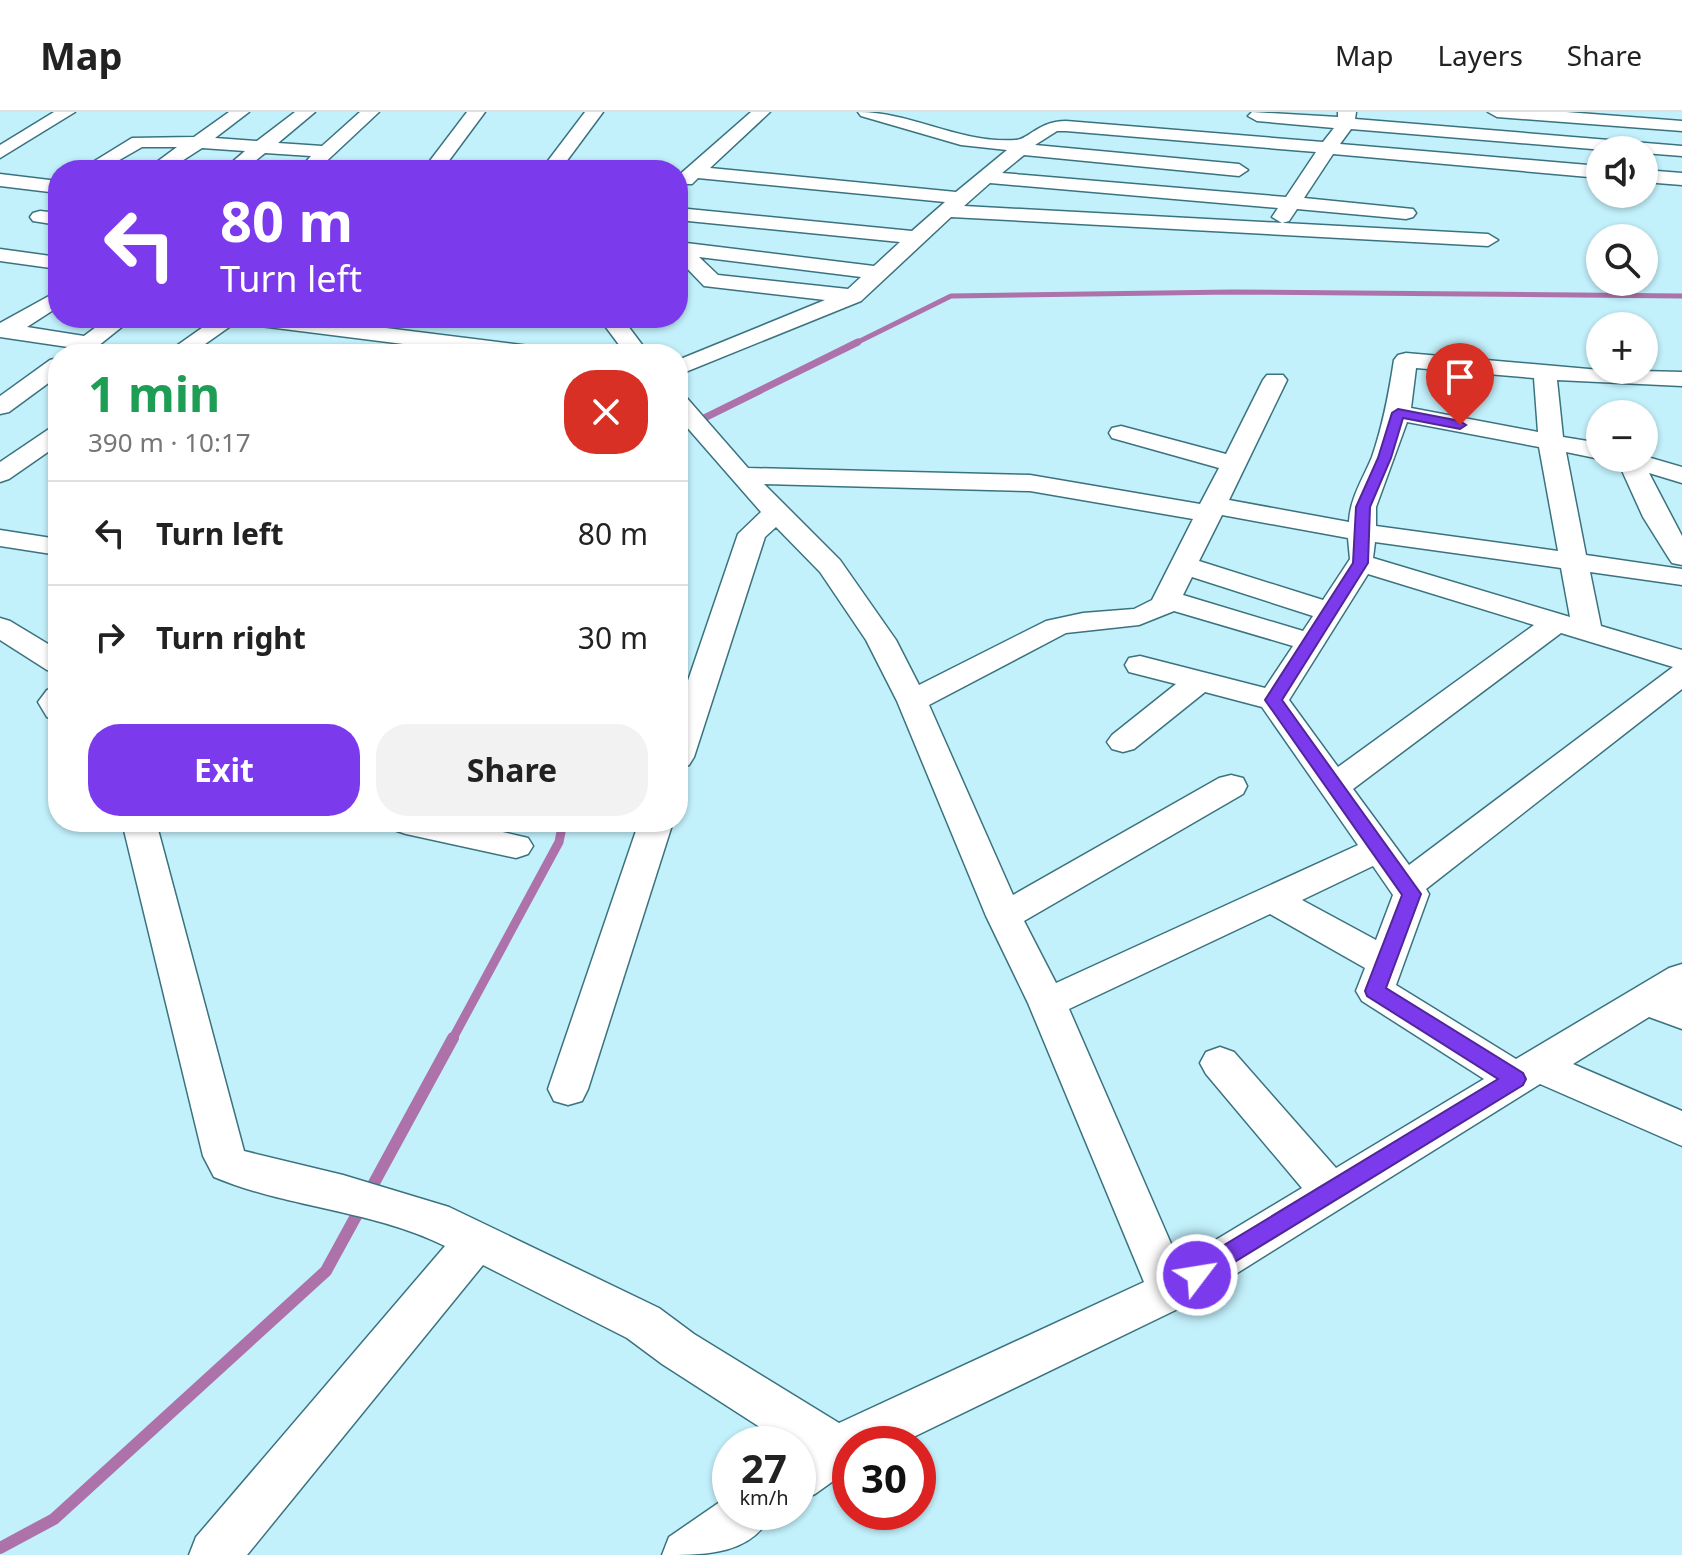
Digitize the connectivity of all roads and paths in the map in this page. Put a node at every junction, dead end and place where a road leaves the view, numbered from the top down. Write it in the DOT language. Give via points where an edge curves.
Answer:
graph roads {
  1 [pos="66,112"];
  2 [pos="240,112"];
  3 [pos="306,112"];
  4 [pos="370,112"];
  5 [pos="476,112"];
  6 [pos="594,112"];
  7 [pos="761,112"];
  8 [pos="867,112"];
  9 [pos="1497,112"];
  10 [pos="1580,115"];
  11 [pos="1257,116"];
  12 [pos="1347,118"];
  13 [pos="1682,126"];
  14 [pos="1588,136"];
  15 [pos="198,142"];
  16 [pos="1586,143"];
  17 [pos="263,147"];
  18 [pos="1022,148"];
  19 [pos="1328,148"];
  20 [pos="1658,149"];
  21 [pos="1682,151"];
  22 [pos="327,152"];
  23 [pos="0,153"];
  24 [pos="106,160"];
  25 [pos="170,160"];
  26 [pos="245,160"];
  27 [pos="318,160"];
  28 [pos="440,160"];
  29 [pos="558,160"];
  30 [pos="1239,170"];
  31 [pos="1586,171"];
  32 [pos="695,172"];
  33 [pos="688,177"];
  34 [pos="986,177"];
  35 [pos="1658,177"];
  36 [pos="1682,179"];
  37 [pos="0,180"];
  38 [pos="48,186"];
  39 [pos="1291,203"];
  40 [pos="953,205"];
  41 [pos="1406,213"];
  42 [pos="688,215"];
  43 [pos="1274,229"];
  44 [pos="917,238"];
  45 [pos="1488,240"];
  46 [pos="688,249"];
  47 [pos="0,255"];
  48 [pos="688,258"];
  49 [pos="26,259"];
  50 [pos="48,262"];
  51 [pos="879,273"];
  52 [pos="0,275"];
  53 [pos="853,296"];
  54 [pos="48,303"];
  55 [pos="108,328"];
  56 [pos="216,328"];
  57 [pos="332,328"];
  58 [pos="618,328"];
  59 [pos="3,330"];
  60 [pos="63,344"];
  61 [pos="86,344"];
  62 [pos="191,344"];
  63 [pos="458,344"];
  64 [pos="630,344"];
  65 [pos="688,364"];
  66 [pos="48,372"];
  67 [pos="1545,372"];
  68 [pos="1682,379"];
  69 [pos="1275,380"];
  70 [pos="0,407"];
  71 [pos="688,413"];
  72 [pos="1398,413"];
  73 [pos="1121,433"];
  74 [pos="48,441"];
  75 [pos="1551,442"];
  76 [pos="1586,448"];
  77 [pos="1234,464"];
  78 [pos="9,468"];
  79 [pos="48,468"];
  80 [pos="1658,468"];
  81 [pos="1634,472"];
  82 [pos="1682,475"];
  83 [pos="741,476"];
  84 [pos="1211,510"];
  85 [pos="777,512"];
  86 [pos="0,538"];
  87 [pos="48,545"];
  88 [pos="1361,547"];
  89 [pos="1682,557"];
  90 [pos="1574,563"];
  91 [pos="1183,565"];
  92 [pos="1682,577"];
  93 [pos="1166,599"];
  94 [pos="1330,612"];
  95 [pos="1572,626"];
  96 [pos="0,627"];
  97 [pos="1310,642"];
  98 [pos="48,657"];
  99 [pos="1682,660"];
  100 [pos="1140,665"];
  101 [pos="1682,674"];
  102 [pos="1199,681"];
  103 [pos="1273,700"];
  104 [pos="912,701"];
  105 [pos="688,727"];
  106 [pos="1123,742"];
  107 [pos="1231,786"];
  108 [pos="1335,786"];
  109 [pos="142,832"];
  110 [pos="452,832"];
  111 [pos="653,832"];
  112 [pos="516,846"];
  113 [pos="1379,849"];
  114 [pos="1406,886"];
  115 [pos="1270,898"];
  116 [pos="1004,916"];
  117 [pos="1385,962"];
  118 [pos="1682,978"];
  119 [pos="1047,1003"];
  120 [pos="1664,1007"];
  121 [pos="1220,1063"];
  122 [pos="1527,1073"];
  123 [pos="568,1089"];
  124 [pos="1682,1129"];
  125 [pos="1331,1192"];
  126 [pos="476,1241"];
  127 [pos="1170,1291"];
  128 [pos="885,1426"];
  129 [pos="832,1446"];
  130 [pos="722,1530"];
  131 [pos="214,1555"];
  132 [pos="687,1555"];
  1 -- 23 [label="street"];
  2 -- 15 [label="street"];
  3 -- 17 [label="street"];
  4 -- 22 [label="street"];
  5 -- 28 [label="street"];
  6 -- 29 [label="street"];
  7 -- 32 [label="street"];
  8 -- 18 [label="street" via="961,140"];
  9 -- 10 [label="street"];
  10 -- 13 [label="street"];
  10 -- 14 [label="street"];
  11 -- 12 [label="street"];
  12 -- 16 [label="street"];
  12 -- 19 [label="street"];
  15 -- 17 [label="street"];
  15 -- 24 [label="street" via="138,142"];
  15 -- 25 [label="street"];
  17 -- 22 [label="street"];
  17 -- 26 [label="street"];
  18 -- 19 [label="street" via="1054,126"];
  18 -- 30 [label="street"];
  18 -- 34 [label="street"];
  19 -- 31 [label="street"];
  19 -- 39 [label="street"];
  20 -- 21 [label="street"];
  22 -- 27 [label="street"];
  32 -- 33 [label="street"];
  32 -- 40 [label="street"];
  34 -- 39 [label="street"];
  34 -- 40 [label="street"];
  35 -- 36 [label="street"];
  37 -- 38 [label="street"];
  39 -- 41 [label="street"];
  39 -- 43 [label="street"];
  40 -- 43 [label="street"];
  40 -- 44 [label="street"];
  42 -- 44 [label="street"];
  43 -- 45 [label="street"];
  44 -- 51 [label="street"];
  46 -- 51 [label="street"];
  47 -- 49 [label="street"];
  48 -- 53 [label="street" via="712,281"];
  49 -- 50 [label="street"];
  49 -- 52 [label="street"];
  51 -- 53 [label="street"];
  53 -- 65 [label="street"];
  54 -- 59 [label="street"];
  55 -- 61 [label="street"];
  56 -- 62 [label="street"];
  57 -- 63 [label="street"];
  58 -- 64 [label="street"];
  59 -- 60 [label="street"];
  66 -- 70 [label="street"];
  67 -- 68 [label="street"];
  67 -- 72 [label="street" via="1406,360"];
  67 -- 75 [label="street"];
  69 -- 77 [label="street"];
  71 -- 83 [label="street"];
  72 -- 75 [label="street"];
  72 -- 88 [label="street" via="1363,507"];
  73 -- 77 [label="street"];
  74 -- 78 [label="street"];
  75 -- 76 [label="street"];
  75 -- 90 [label="street"];
  77 -- 84 [label="street"];
  78 -- 79 [label="street"];
  80 -- 82 [label="street"];
  81 -- 89 [label="street"];
  83 -- 84 [label="street" via="1030,483"];
  83 -- 85 [label="street"];
  84 -- 88 [label="street"];
  84 -- 91 [label="street"];
  85 -- 104 [label="street" via="856,601"];
  85 -- 105 [label="street" via="752,534"];
  86 -- 87 [label="street"];
  88 -- 90 [label="street"];
  88 -- 94 [label="street"];
  88 -- 95 [label="street"];
  90 -- 92 [label="street"];
  90 -- 95 [label="street"];
  91 -- 93 [label="street"];
  91 -- 94 [label="street"];
  93 -- 97 [label="street"];
  93 -- 104 [label="street" via="1154,612 1140,616 1059,626"];
  94 -- 97 [label="street"];
  95 -- 99 [label="street"];
  95 -- 108 [label="street"];
  96 -- 98 [label="street"];
  97 -- 103 [label="street"];
  100 -- 102 [label="street"];
  101 -- 114 [label="street"];
  102 -- 103 [label="street"];
  102 -- 106 [label="street"];
  103 -- 108 [label="street"];
  104 -- 116 [label="street"];
  107 -- 116 [label="street"];
  108 -- 113 [label="street"];
  109 -- 126 [label="street" via="229,1164 434,1220"];
  110 -- 112 [label="street"];
  111 -- 123 [label="street"];
  113 -- 114 [label="street"];
  113 -- 115 [label="street"];
  114 -- 117 [label="street" via="1411,894"];
  115 -- 117 [label="street"];
  115 -- 119 [label="street"];
  116 -- 119 [label="street"];
  117 -- 122 [label="street" via="1375,991"];
  118 -- 120 [label="street"];
  119 -- 127 [label="street"];
  120 -- 122 [label="street"];
  121 -- 125 [label="street"];
  122 -- 124 [label="street"];
  122 -- 125 [label="street"];
  125 -- 127 [label="street"];
  126 -- 129 [label="street" via="643,1323"];
  126 -- 131 [label="street"];
  127 -- 128 [label="street"];
  130 -- 132 [label="street"];
}
